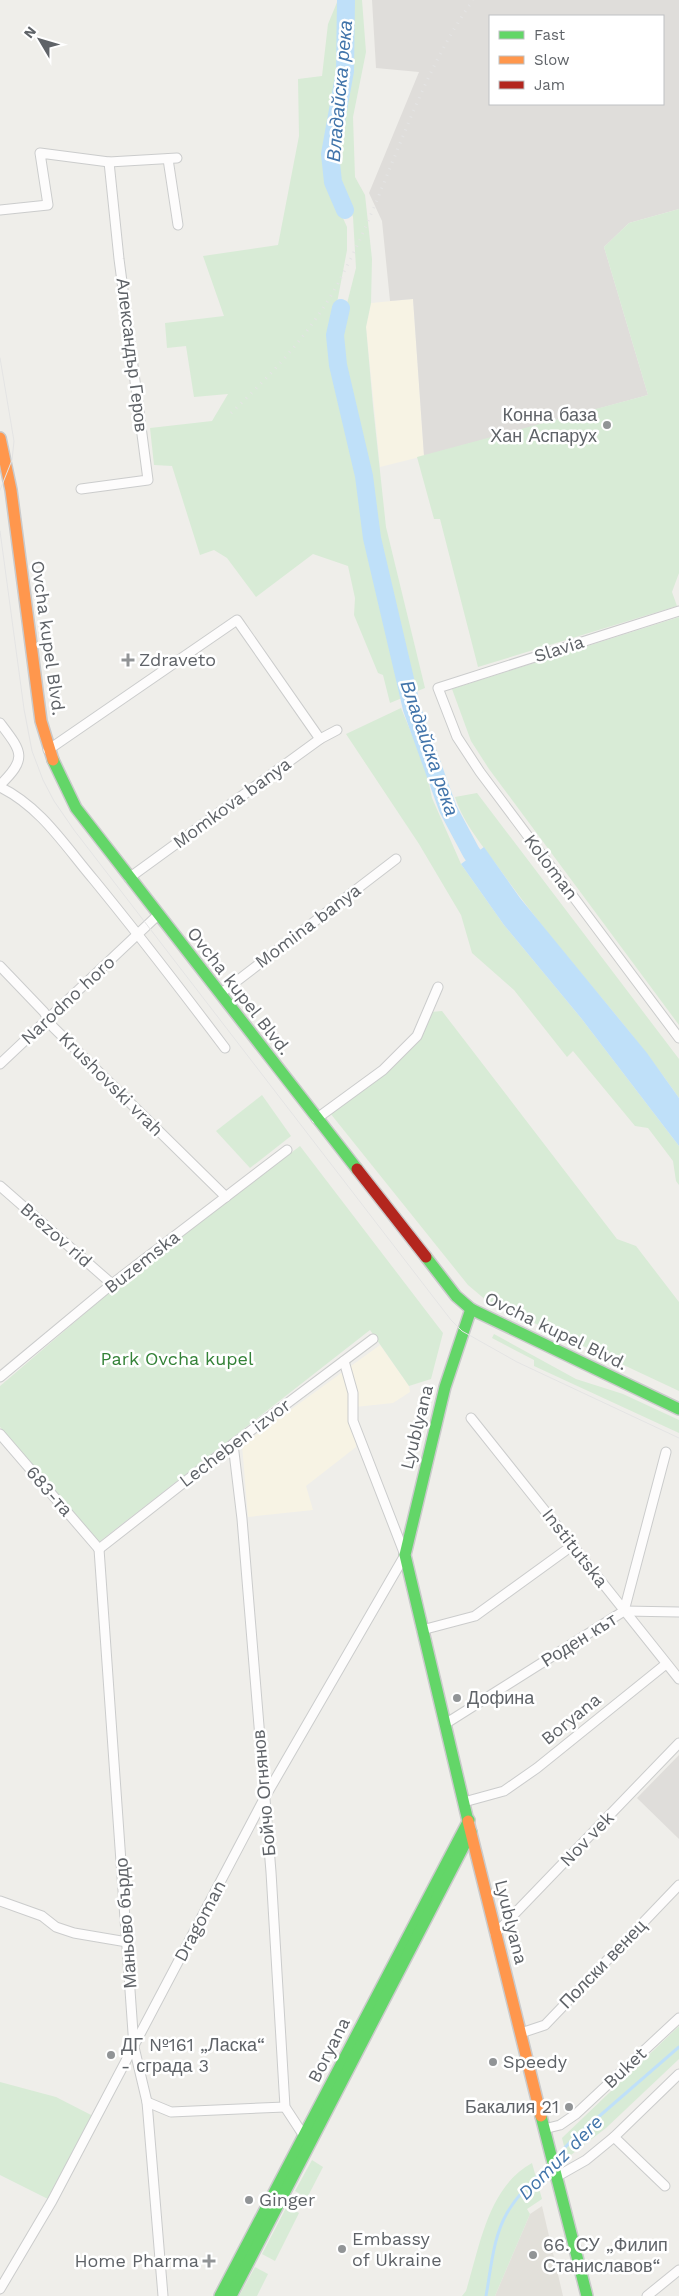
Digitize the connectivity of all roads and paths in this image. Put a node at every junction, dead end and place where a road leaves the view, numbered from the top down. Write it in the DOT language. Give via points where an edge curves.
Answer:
graph roads {
  1 [pos="109,162"];
  2 [pos="0,210"];
  3 [pos="178,225"];
  4 [pos="0,444"];
  5 [pos="82,489"];
  6 [pos="5,491"];
  7 [pos="679,611"];
  8 [pos="438,688"];
  9 [pos="0,724"];
  10 [pos="337,730"];
  11 [pos="320,739"];
  12 [pos="48,750"];
  13 [pos="0,786"];
  14 [pos="396,860"];
  15 [pos="129,878"];
  16 [pos="158,915"];
  17 [pos="138,934"];
  18 [pos="0,966"];
  19 [pos="438,987"];
  20 [pos="220,994"];
  21 [pos="48,1019"];
  22 [pos="679,1038"];
  23 [pos="225,1048"];
  24 [pos="0,1064"];
  25 [pos="316,1119"];
  26 [pos="287,1150"];
  27 [pos="0,1186"];
  28 [pos="226,1198"];
  29 [pos="112,1284"];
  30 [pos="470,1310"];
  31 [pos="374,1340"];
  32 [pos="344,1361"];
  33 [pos="0,1377"];
  34 [pos="679,1409"];
  35 [pos="471,1418"];
  36 [pos="0,1434"];
  37 [pos="233,1444"];
  38 [pos="666,1452"];
  39 [pos="573,1544"];
  40 [pos="99,1549"];
  41 [pos="405,1556"];
  42 [pos="624,1611"];
  43 [pos="679,1612"];
  44 [pos="422,1630"];
  45 [pos="666,1664"];
  46 [pos="679,1680"];
  47 [pos="445,1724"];
  48 [pos="679,1743"];
  49 [pos="265,1797"];
  50 [pos="464,1802"];
  51 [pos="468,1820"];
  52 [pos="471,1832"];
  53 [pos="679,1885"];
  54 [pos="0,1901"];
  55 [pos="495,1934"];
  56 [pos="127,1942"];
  57 [pos="679,2018"];
  58 [pos="521,2033"];
  59 [pos="134,2047"];
  60 [pos="679,2074"];
  61 [pos="147,2102"];
  62 [pos="285,2107"];
  63 [pos="544,2129"];
  64 [pos="304,2136"];
  65 [pos="614,2137"];
  66 [pos="555,2174"];
  67 [pos="665,2186"];
  68 [pos="679,2270"];
  69 [pos="0,2289"];
  70 [pos="164,2296"];
  71 [pos="220,2296"];
  72 [pos="230,2296"];
  73 [pos="587,2296"];
  74 [pos="647,2296"];
  1 -- 2 [label="street" via="40,153 48,205"];
  1 -- 3 [label="street" via="173,159"];
  1 -- 5 [label="street, Александър Геров" via="148,480"];
  4 -- 6 [label="street, Ovcha kupel Blvd."];
  6 -- 12 [label="street, Ovcha kupel Blvd."];
  7 -- 8 [label="street, Slavia"];
  8 -- 22 [label="street, Koloman" via="457,737 480,772"];
  9 -- 13 [label="street" via="19,752 14,771"];
  10 -- 11 [label="street, Momkova banya"];
  11 -- 12 [label="street" via="237,620"];
  11 -- 15 [label="street, Momkova banya"];
  12 -- 15 [label="street, Ovcha kupel Blvd." via="59,779 76,808"];
  13 -- 17 [label="street" via="37,811"];
  14 -- 20 [label="street, Momina banya"];
  15 -- 16 [label="street, Ovcha kupel Blvd."];
  16 -- 17 [label="street, Narodno horo"];
  16 -- 20 [label="street, Ovcha kupel Blvd."];
  17 -- 21 [label="street, Narodno horo"];
  17 -- 23 [label="street"];
  18 -- 21 [label="street, Krushovski vrah"];
  19 -- 25 [label="street" via="416,1036 382,1070"];
  20 -- 25 [label="street, Ovcha kupel Blvd."];
  21 -- 24 [label="street, Narodno horo"];
  21 -- 28 [label="street, Krushovski vrah"];
  25 -- 30 [label="street, Ovcha kupel Blvd."];
  26 -- 28 [label="street, Buzemska"];
  27 -- 29 [label="street, Brezov rid"];
  28 -- 29 [label="street, Buzemska"];
  29 -- 33 [label="street, Buzemska"];
  30 -- 34 [label="street, Ovcha kupel Blvd."];
  30 -- 41 [label="street, Lyublyana" via="447,1381 410,1524"];
  31 -- 32 [label="street, Lecheben izvor"];
  32 -- 37 [label="street, Lecheben izvor"];
  32 -- 41 [label="street, Lyublyana" via="353,1393 353,1421"];
  35 -- 39 [label="street, Institutska"];
  36 -- 40 [label="street, 683-та"];
  37 -- 40 [label="street, Lecheben izvor"];
  37 -- 49 [label="street, Бойчо Огнянов"];
  38 -- 42 [label="street, Роден кът"];
  39 -- 42 [label="street, Institutska"];
  39 -- 44 [label="street" via="475,1616"];
  40 -- 56 [label="street, Маньово бърдо"];
  41 -- 44 [label="street, Lyublyana"];
  41 -- 49 [label="street, Dragoman"];
  42 -- 43 [label="street"];
  42 -- 45 [label="street, Institutska"];
  42 -- 47 [label="street, Роден кът"];
  44 -- 47 [label="street, Lyublyana"];
  45 -- 46 [label="street, Institutska"];
  45 -- 50 [label="street, Boryana" via="538,1768 504,1790"];
  47 -- 50 [label="street, Lyublyana"];
  48 -- 55 [label="street, Nov vek"];
  49 -- 59 [label="street, Dragoman"];
  49 -- 62 [label="street, Бойчо Огнянов"];
  50 -- 51 [label="street, Lyublyana"];
  51 -- 52 [label="street, Lyublyana"];
  51 -- 64 [label="street, Boryana"];
  52 -- 55 [label="street, Lyublyana"];
  52 -- 72 [label="street, Boryana"];
  53 -- 58 [label="street, Полски венец" via="545,2025"];
  54 -- 56 [label="street" via="42,1916 63,1929"];
  55 -- 58 [label="street, Lyublyana"];
  56 -- 59 [label="street, Маньово бърдо"];
  57 -- 63 [label="street, Buket" via="576,2114 560,2125"];
  58 -- 63 [label="street, Lyublyana"];
  59 -- 61 [label="street, Маньово бърдо"];
  59 -- 69 [label="street, Dragoman" via="52,2201"];
  60 -- 65 [label="street"];
  61 -- 62 [label="street" via="170,2112"];
  61 -- 70 [label="street, Маньово бърдо"];
  62 -- 64 [label="street, Бойчо Огнянов"];
  63 -- 66 [label="street, Lyublyana"];
  64 -- 71 [label="street, Boryana"];
  65 -- 66 [label="street" via="586,2160"];
  65 -- 67 [label="street"];
  66 -- 73 [label="street, Lyublyana"];
  68 -- 74 [label="street"];
}
